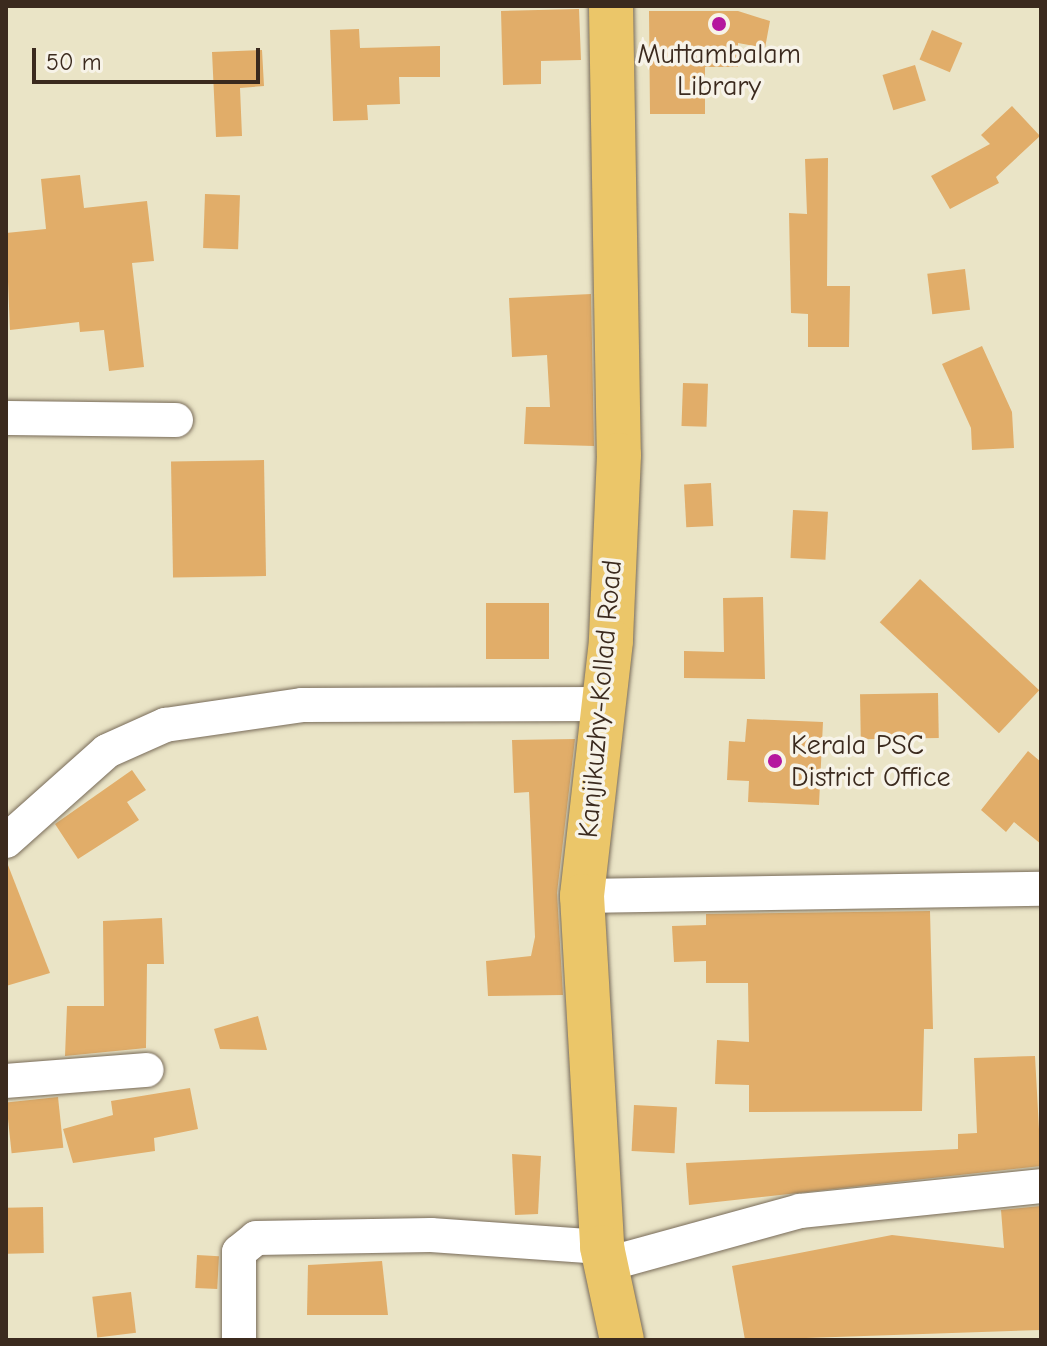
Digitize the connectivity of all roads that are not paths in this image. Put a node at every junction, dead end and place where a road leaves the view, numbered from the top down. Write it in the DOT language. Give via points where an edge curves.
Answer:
graph roads {
  1 [pos="611,6"];
  2 [pos="6,418"];
  3 [pos="176,420"];
  4 [pos="599,704"];
  5 [pos="6,841"];
  6 [pos="1041,889"];
  7 [pos="582,896"];
  8 [pos="147,1070"];
  9 [pos="6,1081"];
  10 [pos="1041,1186"];
  11 [pos="603,1256"];
  12 [pos="239,1340"];
  13 [pos="622,1340"];
  1 -- 4 [label="main road, Kanjikuzhy-Kollad Road" via="619,455 611,641"];
  2 -- 3 [label="street"];
  4 -- 5 [label="street" via="302,705 165,725 107,751"];
  4 -- 7 [label="main road, Kanjikuzhy-Kollad Road"];
  6 -- 7 [label="street"];
  7 -- 11 [label="main road, Kanjikuzhy-Kollad Road"];
  8 -- 9 [label="street"];
  10 -- 11 [label="street" via="800,1211"];
  11 -- 12 [label="street" via="431,1235 256,1238 239,1252"];
  11 -- 13 [label="main road, Kanjikuzhy-Kollad Road"];
}
